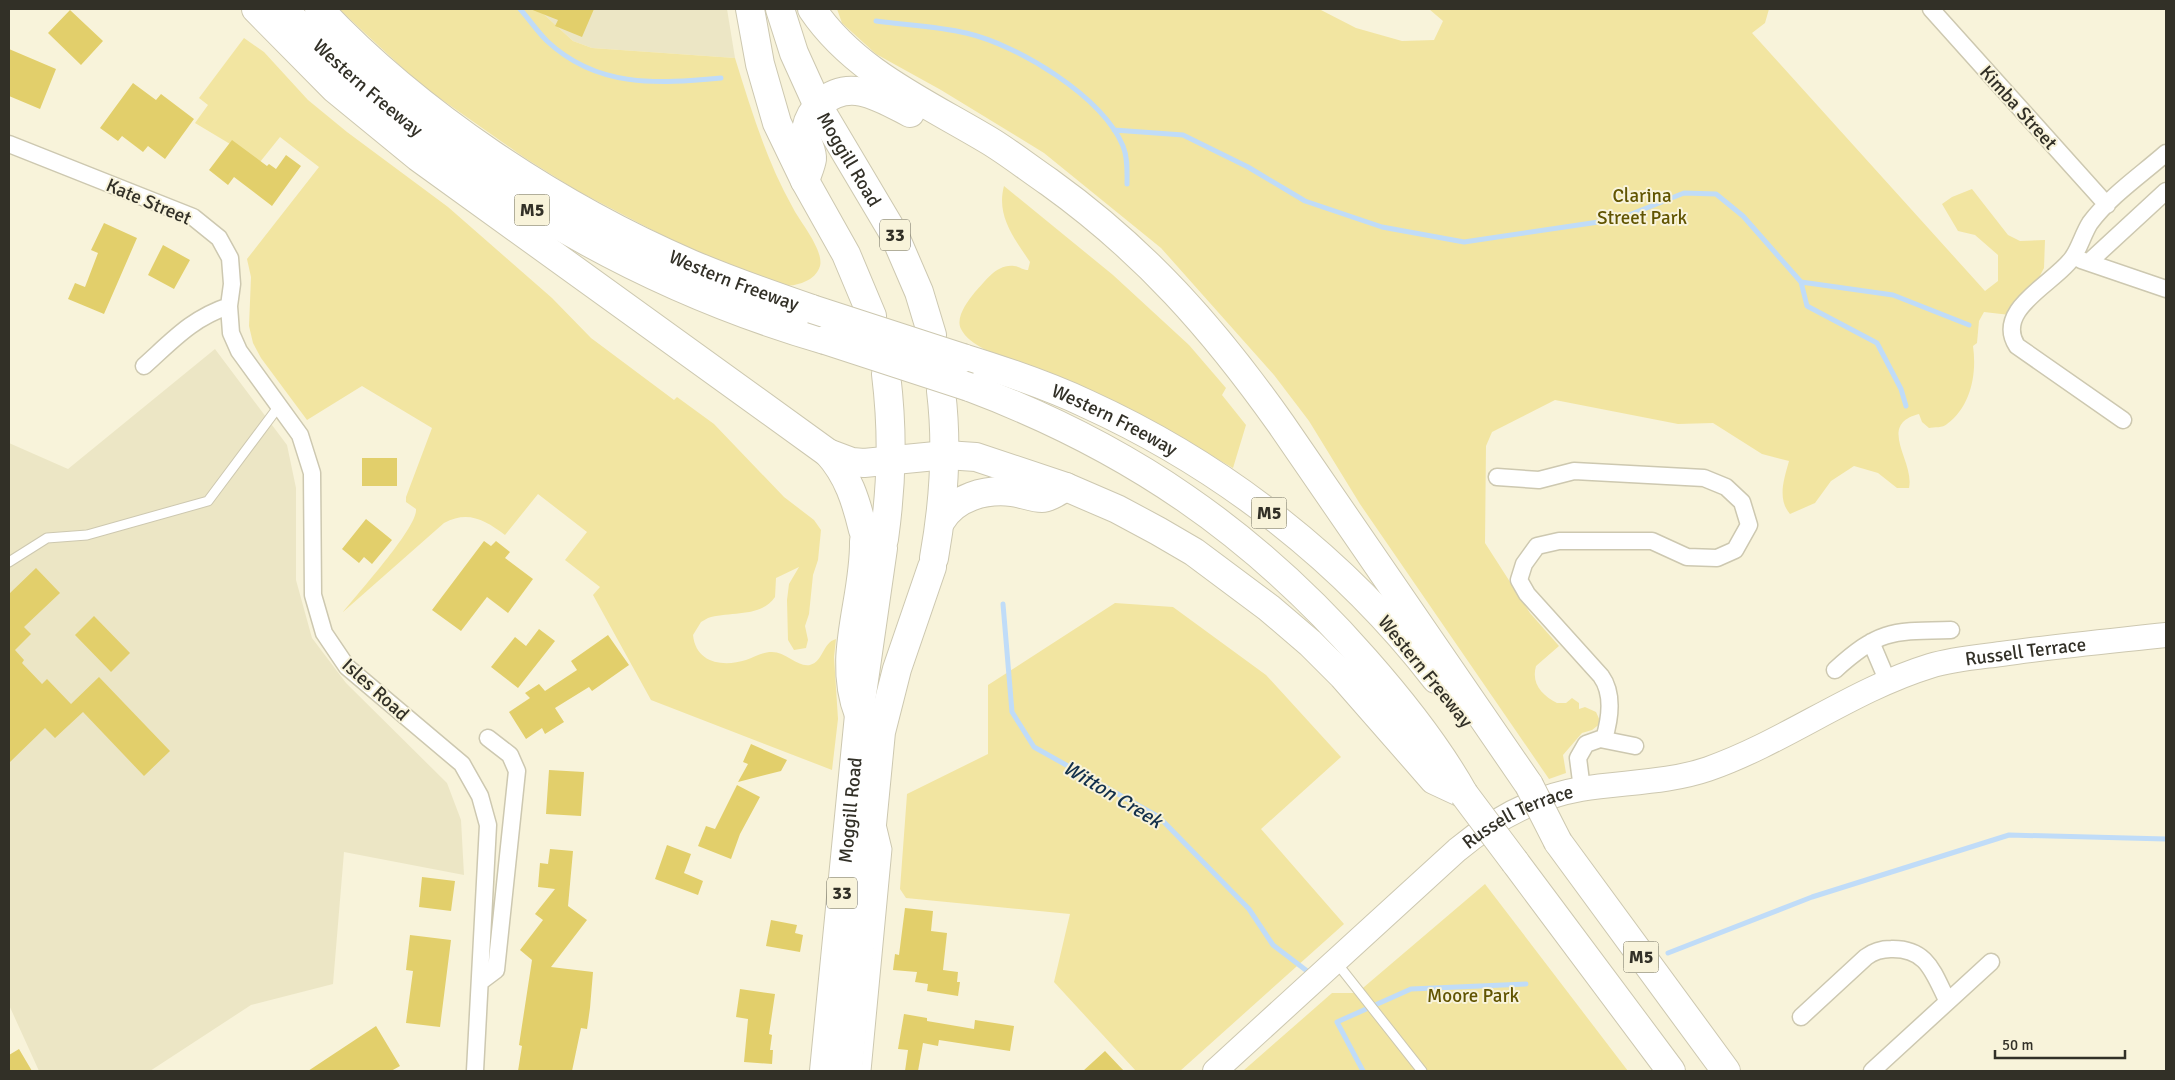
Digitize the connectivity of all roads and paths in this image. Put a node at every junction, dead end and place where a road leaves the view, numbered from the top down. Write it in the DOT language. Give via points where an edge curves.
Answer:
graph roads {
  1 [pos="256,9"];
  2 [pos="283,9"];
  3 [pos="319,9"];
  4 [pos="750,9"];
  5 [pos="780,9"];
  6 [pos="812,9"];
  7 [pos="1931,9"];
  8 [pos="818,106"];
  9 [pos="9,144"];
  10 [pos="2166,153"];
  11 [pos="805,181"];
  12 [pos="2166,191"];
  13 [pos="2107,205"];
  14 [pos="2081,260"];
  15 [pos="2166,288"];
  16 [pos="229,306"];
  17 [pos="872,316"];
  18 [pos="1228,354"];
  19 [pos="882,355"];
  20 [pos="942,362"];
  21 [pos="144,366"];
  22 [pos="279,406"];
  23 [pos="2123,420"];
  24 [pos="828,453"];
  25 [pos="946,455"];
  26 [pos="892,462"];
  27 [pos="1497,477"];
  28 [pos="1066,487"];
  29 [pos="941,521"];
  30 [pos="874,539"];
  31 [pos="9,562"];
  32 [pos="1951,630"];
  33 [pos="2166,635"];
  34 [pos="1871,642"];
  35 [pos="1835,670"];
  36 [pos="1888,682"];
  37 [pos="488,738"];
  38 [pos="1604,739"];
  39 [pos="1634,746"];
  40 [pos="1505,762"];
  41 [pos="1582,789"];
  42 [pos="1464,794"];
  43 [pos="874,802"];
  44 [pos="1336,961"];
  45 [pos="1991,962"];
  46 [pos="480,982"];
  47 [pos="1947,1000"];
  48 [pos="1801,1016"];
  49 [pos="475,1071"];
  50 [pos="824,1071"];
  51 [pos="848,1071"];
  52 [pos="866,1071"];
  53 [pos="1215,1071"];
  54 [pos="1422,1071"];
  55 [pos="1671,1071"];
  56 [pos="1726,1071"];
  57 [pos="1872,1071"];
  1 -- 24 [label="highway" via="335,89 418,157"];
  2 -- 42 [label="highway, Western Freeway / M5, bridge" via="371,92 426,138 542,216 622,260 745,314 969,387 1050,421 1125,460 1197,506 1236,534 1305,595 1368,663 1446,762"];
  3 -- 20 [label="highway, Western Freeway / M5, bridge" via="399,83 486,149 536,182 640,240 691,264"];
  4 -- 11 [label="highway" via="771,106"];
  5 -- 8 [label="highway, Moggill Road / 33" via="794,53"];
  6 -- 18 [label="highway" via="835,38 878,75 995,144 1121,239 1189,305"];
  7 -- 13 [label="street, Kimba Street"];
  8 -- 11 [label="highway" via="806,127 806,142 812,157"];
  8 -- 18 [label="highway" via="842,90 860,90 940,128 1042,197 1138,269"];
  8 -- 20 [label="highway, Moggill Road / 33" via="894,234 919,292"];
  9 -- 16 [label="street, Kate Street" via="193,217 219,238 230,258 232,284"];
  10 -- 13 [label="street"];
  11 -- 17 [label="highway" via="846,254"];
  12 -- 14 [label="street"];
  13 -- 14 [label="street" via="2090,224"];
  14 -- 15 [label="street"];
  14 -- 23 [label="street" via="2024,303 2014,318 2013,341"];
  16 -- 21 [label="street" via="195,321"];
  16 -- 22 [label="street, Isles Road" via="231,333 239,351"];
  18 -- 40 [label="highway" via="1281,424"];
  19 -- 26 [label="highway" via="891,413"];
  20 -- 25 [label="highway, Moggill Road / 33"];
  20 -- 40 [label="highway, Western Freeway / M5" via="1046,386 1128,424 1232,486 1325,559 1408,643"];
  22 -- 31 [label="lane" via="208,501 87,535 47,538"];
  22 -- 46 [label="street, Isles Road" via="300,435 312,473 312,594 324,633 347,668 462,764 480,796 488,825"];
  24 -- 26 [label="highway" via="852,462"];
  24 -- 30 [label="highway" via="841,466"];
  25 -- 26 [label="highway"];
  25 -- 28 [label="highway" via="983,459"];
  25 -- 29 [label="highway, Moggill Road / 33"];
  26 -- 30 [label="highway"];
  27 -- 38 [label="street" via="1539,480 1574,471 1704,478 1726,487 1742,502 1749,525 1735,550 1717,558 1687,558 1652,542 1558,541 1537,546 1524,564 1519,580 1527,594 1606,684 1609,716"];
  28 -- 29 [label="highway" via="1043,498 1010,492 971,496 949,510"];
  28 -- 42 [label="highway" via="1118,509 1194,552 1269,608 1343,676 1434,780"];
  29 -- 43 [label="highway, Moggill Road / 33" via="933,563 889,696"];
  30 -- 50 [label="highway, Moggill Road / 33" via="848,663 851,692 859,715"];
  32 -- 34 [label="street, Russell Terrace" via="1901,631"];
  33 -- 36 [label="main road, Russell Terrace" via="1955,660"];
  34 -- 35 [label="street, Russell Terrace"];
  34 -- 36 [label="street"];
  36 -- 41 [label="main road, Russell Terrace" via="1751,751 1708,769 1677,778"];
  37 -- 46 [label="street" via="510,755 517,771 496,970"];
  38 -- 39 [label="street"];
  38 -- 41 [label="street" via="1588,742 1580,753 1578,764"];
  40 -- 56 [label="highway, Western Freeway / M5, bridge" via="1518,794 1558,842"];
  41 -- 44 [label="main road, Russell Terrace" via="1525,807 1485,828"];
  42 -- 55 [label="highway, Western Freeway / M5, bridge"];
  43 -- 51 [label="highway, Moggill Road / 33"];
  43 -- 52 [label="lane, Moggill Road" via="886,849"];
  44 -- 53 [label="main road, Russell Terrace"];
  44 -- 54 [label="lane"];
  45 -- 47 [label="street"];
  46 -- 49 [label="street, Isles Road"];
  47 -- 48 [label="street" via="1930,967 1920,956 1908,950 1885,949 1866,957"];
  47 -- 57 [label="street"];
}
